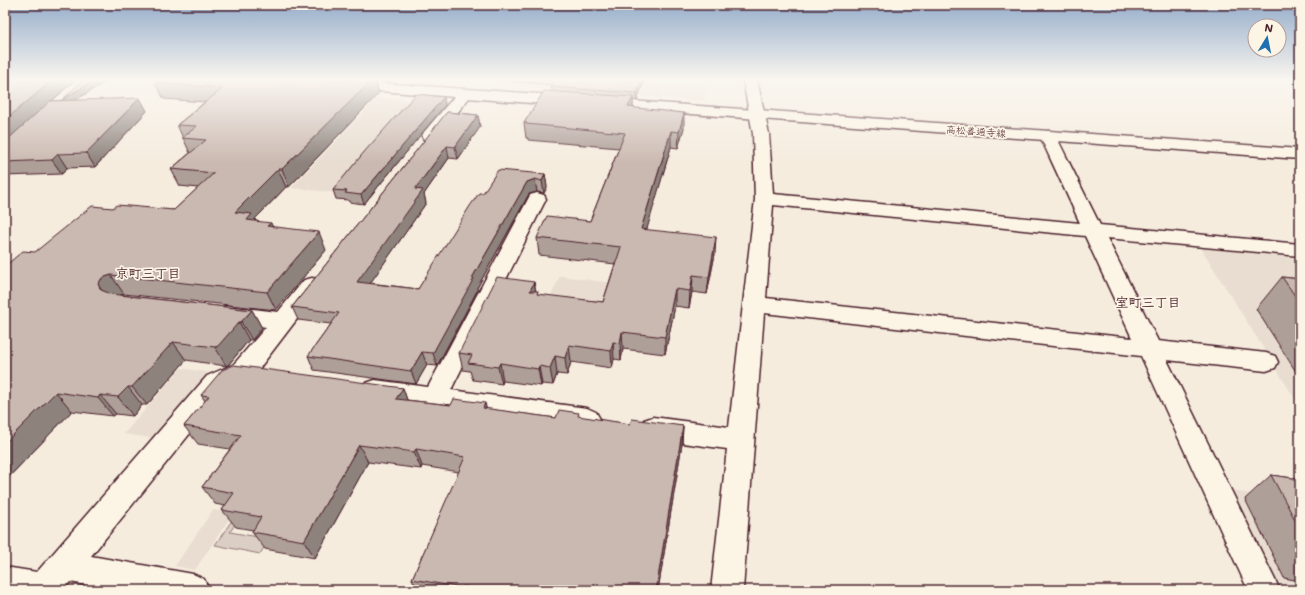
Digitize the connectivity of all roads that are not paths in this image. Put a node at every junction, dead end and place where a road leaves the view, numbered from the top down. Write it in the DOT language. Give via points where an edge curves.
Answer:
graph roads {
  1 [pos="453,108"];
  2 [pos="656,108"];
  3 [pos="756,108"];
  4 [pos="758,115"];
  5 [pos="1048,136"];
  6 [pos="418,152"];
  7 [pos="1300,154"];
  8 [pos="764,199"];
  9 [pos="537,200"];
  10 [pos="1092,230"];
  11 [pos="1300,250"];
  12 [pos="324,270"];
  13 [pos="755,304"];
  14 [pos="208,312"];
  15 [pos="284,320"];
  16 [pos="1148,349"];
  17 [pos="1266,362"];
  18 [pos="350,386"];
  19 [pos="435,398"];
  20 [pos="741,440"];
  21 [pos="64,566"];
  22 [pos="5,582"];
  23 [pos="42,589"];
  24 [pos="193,590"];
  25 [pos="727,590"];
  26 [pos="1264,590"];
  1 -- 6 [label="street"];
  2 -- 4 [label="street, 高松善通寺線"];
  3 -- 4 [label="street"];
  4 -- 5 [label="street, 高松善通寺線"];
  4 -- 8 [label="street"];
  5 -- 7 [label="street, 高松善通寺線"];
  5 -- 10 [label="street"];
  8 -- 10 [label="street"];
  8 -- 13 [label="street"];
  9 -- 19 [label="street"];
  10 -- 11 [label="street"];
  10 -- 16 [label="street"];
  12 -- 15 [label="street"];
  13 -- 16 [label="street"];
  13 -- 20 [label="street"];
  14 -- 15 [label="street"];
  15 -- 21 [label="street" via="255,373 216,383"];
  16 -- 17 [label="street"];
  16 -- 26 [label="street"];
  18 -- 19 [label="street"];
  19 -- 20 [label="street"];
  20 -- 25 [label="street"];
  21 -- 23 [label="street"];
  21 -- 24 [label="street"];
  22 -- 23 [label="street"];
}
